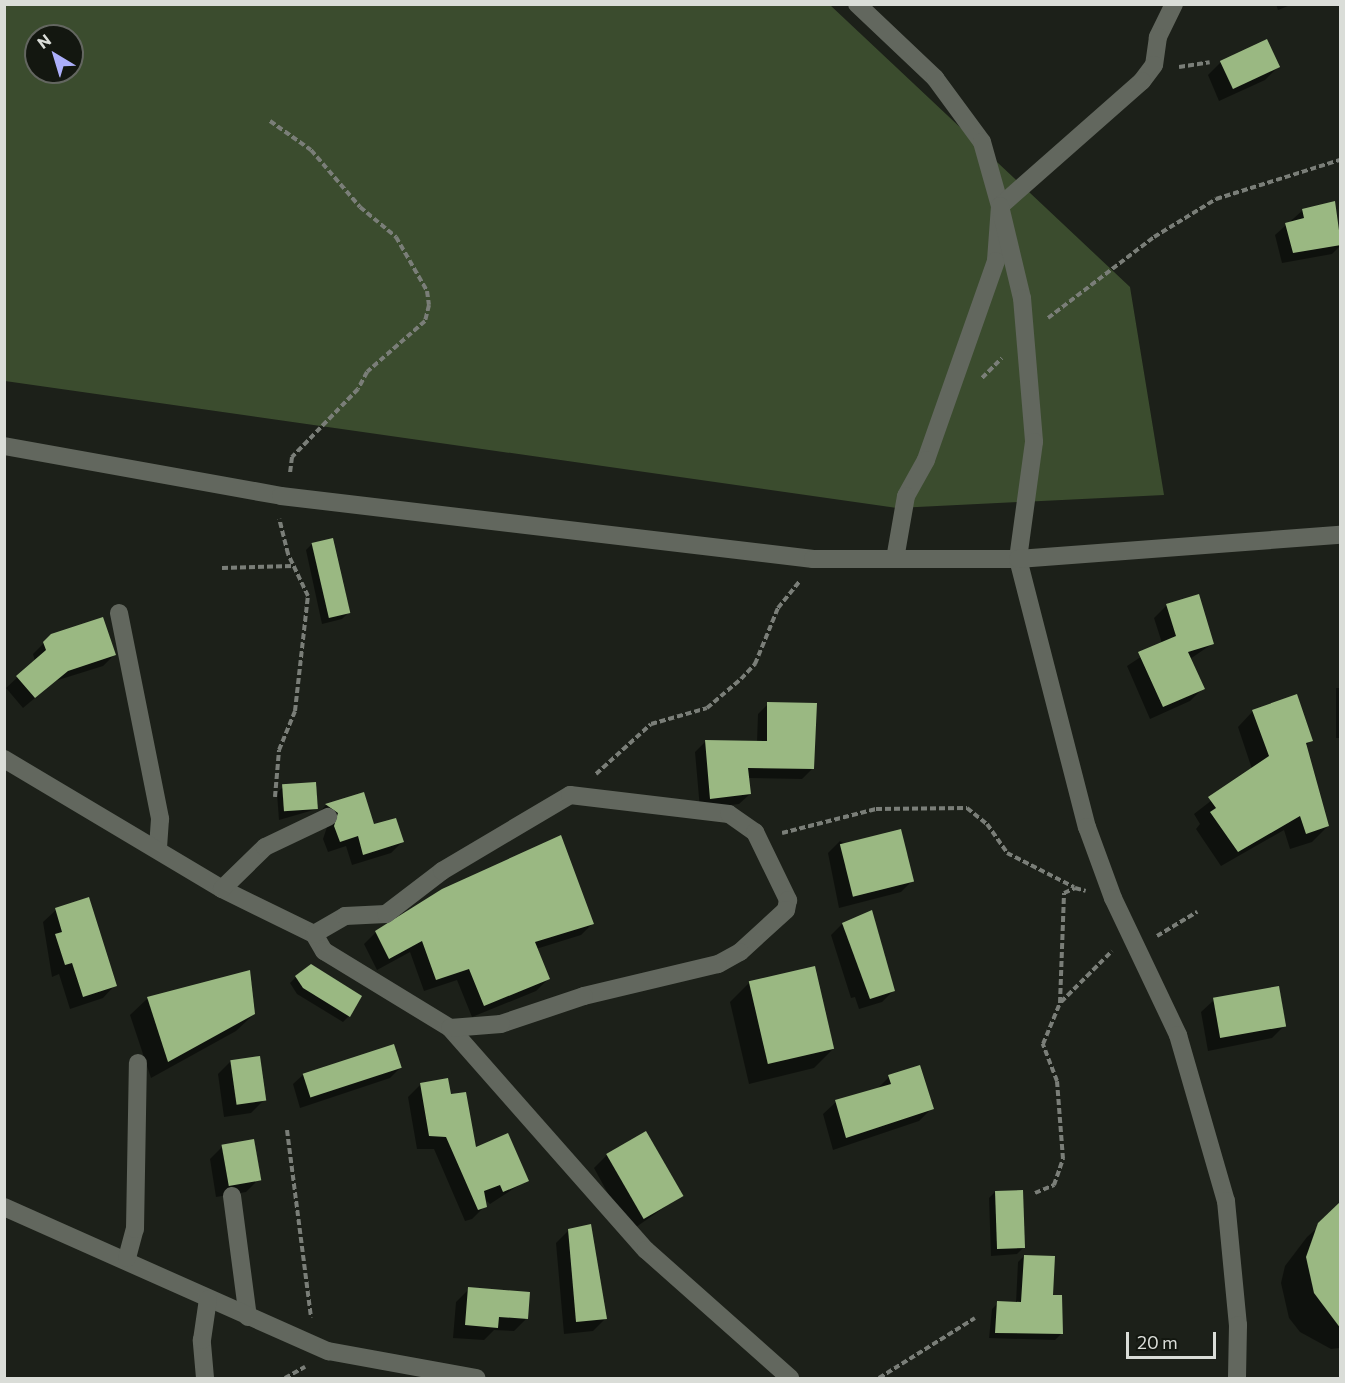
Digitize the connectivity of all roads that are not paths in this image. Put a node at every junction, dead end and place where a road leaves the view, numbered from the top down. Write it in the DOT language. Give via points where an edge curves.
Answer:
graph roads {
  1 [pos="857,4"];
  2 [pos="1174,4"];
  3 [pos="1000,206"];
  4 [pos="4,446"];
  5 [pos="1341,535"];
  6 [pos="895,559"];
  7 [pos="1018,559"];
  8 [pos="118,613"];
  9 [pos="4,759"];
  10 [pos="328,817"];
  11 [pos="158,849"];
  12 [pos="222,889"];
  13 [pos="314,934"];
  14 [pos="450,1028"];
  15 [pos="138,1063"];
  16 [pos="232,1196"];
  17 [pos="4,1207"];
  18 [pos="127,1258"];
  19 [pos="208,1299"];
  20 [pos="248,1317"];
  21 [pos="205,1378"];
  22 [pos="477,1378"];
  23 [pos="790,1378"];
  24 [pos="1237,1378"];
  1 -- 3 [label="street" via="935,78 982,142"];
  2 -- 3 [label="street" via="1158,37 1154,65"];
  3 -- 6 [label="street" via="996,261 926,460 906,496"];
  3 -- 7 [label="street" via="1016,261 1027,334 1025,382 1034,442"];
  4 -- 6 [label="street" via="281,496 813,559"];
  5 -- 7 [label="street"];
  6 -- 7 [label="street"];
  7 -- 24 [label="street" via="1071,776 1113,898 1178,1035 1226,1201 1238,1325"];
  8 -- 11 [label="street" via="160,819"];
  9 -- 11 [label="street"];
  10 -- 12 [label="street" via="265,847"];
  11 -- 12 [label="street"];
  12 -- 13 [label="street"];
  13 -- 14 [label="street" via="324,951"];
  13 -- 14 [label="street" via="345,916 386,914 442,871 570,795 729,814 755,832 788,900 786,910 740,952 718,963 501,1024"];
  14 -- 23 [label="street" via="646,1250"];
  15 -- 18 [label="street" via="135,1229"];
  16 -- 20 [label="street"];
  17 -- 18 [label="street"];
  18 -- 19 [label="street"];
  19 -- 20 [label="street"];
  19 -- 21 [label="street" via="201,1341"];
  20 -- 22 [label="street" via="308,1342"];
}
